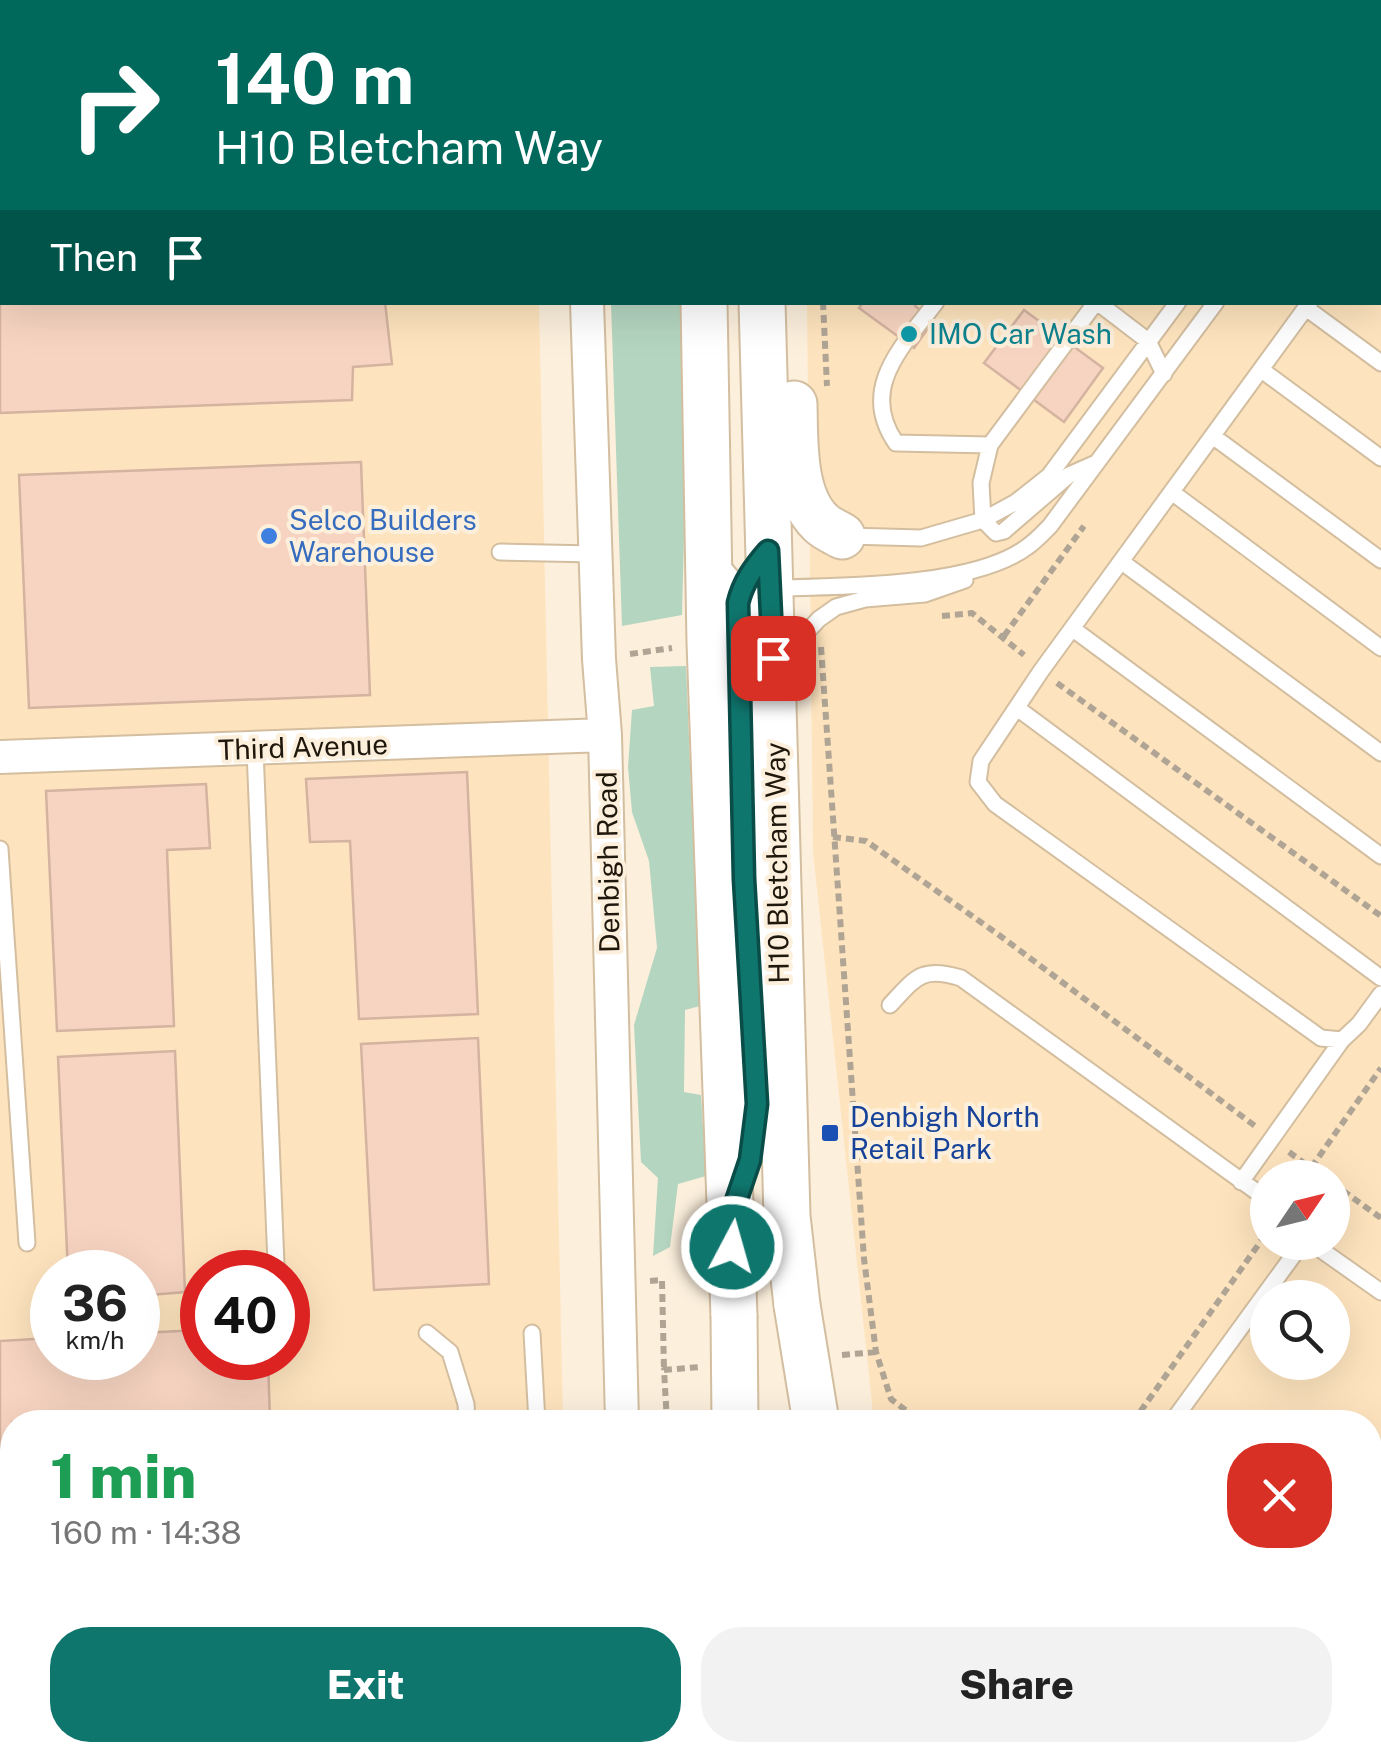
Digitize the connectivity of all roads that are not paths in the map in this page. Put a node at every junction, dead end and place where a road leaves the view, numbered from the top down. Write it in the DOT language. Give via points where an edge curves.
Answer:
graph roads {
  1 [pos="586,305"];
  2 [pos="704,305"];
  3 [pos="762,305"];
  4 [pos="790,305"];
  5 [pos="934,305"];
  6 [pos="1094,305"];
  7 [pos="1100,305"];
  8 [pos="1176,305"];
  9 [pos="1214,305"];
  10 [pos="1308,306"];
  11 [pos="1148,340"];
  12 [pos="1381,363"];
  13 [pos="1263,370"];
  14 [pos="1164,374"];
  15 [pos="1214,438"];
  16 [pos="990,445"];
  17 [pos="1381,458"];
  18 [pos="1100,462"];
  19 [pos="1173,493"];
  20 [pos="983,520"];
  21 [pos="829,536"];
  22 [pos="708,541"];
  23 [pos="1026,548"];
  24 [pos="500,552"];
  25 [pos="595,554"];
  26 [pos="1381,560"];
  27 [pos="1122,562"];
  28 [pos="761,569"];
  29 [pos="1073,629"];
  30 [pos="1381,648"];
  31 [pos="772,667"];
  32 [pos="1017,708"];
  33 [pos="605,735"];
  34 [pos="256,750"];
  35 [pos="1381,753"];
  36 [pos="0,758"];
  37 [pos="0,849"];
  38 [pos="1381,856"];
  39 [pos="1381,978"];
  40 [pos="1381,994"];
  41 [pos="890,1005"];
  42 [pos="1342,1040"];
  43 [pos="1241,1182"];
  44 [pos="1250,1188"];
  45 [pos="731,1216"];
  46 [pos="26,1243"];
  47 [pos="275,1250"];
  48 [pos="1293,1260"];
  49 [pos="1333,1260"];
  50 [pos="1381,1292"];
  51 [pos="427,1333"];
  52 [pos="532,1333"];
  53 [pos="466,1410"];
  54 [pos="535,1410"];
  55 [pos="622,1410"];
  56 [pos="735,1410"];
  57 [pos="814,1410"];
  58 [pos="1181,1410"];
  1 -- 25 [label="street, Denbigh Road"];
  2 -- 22 [label="street, H10 Bletcham Way"];
  3 -- 28 [label="street, H10 Bletcham Way"];
  4 -- 21 [label="street" via="796,453 804,492"];
  5 -- 16 [label="lane" via="891,362 880,393 884,426 896,443"];
  6 -- 16 [label="lane"];
  7 -- 11 [label="lane"];
  8 -- 11 [label="lane"];
  9 -- 14 [label="lane"];
  10 -- 12 [label="lane"];
  10 -- 13 [label="lane"];
  11 -- 14 [label="lane"];
  11 -- 20 [label="lane" via="1049,476"];
  13 -- 15 [label="lane"];
  13 -- 17 [label="lane"];
  14 -- 18 [label="lane"];
  15 -- 19 [label="lane"];
  15 -- 26 [label="lane"];
  16 -- 20 [label="lane" via="980,483"];
  18 -- 20 [label="lane" via="1070,475 1004,532"];
  18 -- 23 [label="lane"];
  19 -- 27 [label="lane"];
  19 -- 30 [label="lane"];
  20 -- 21 [label="lane" via="921,538"];
  22 -- 28 [label="lane" via="724,572"];
  22 -- 45 [label="street, H10 Bletcham Way"];
  23 -- 28 [label="lane" via="929,580"];
  23 -- 31 [label="lane" via="994,570 925,594 850,602 819,619"];
  24 -- 25 [label="lane"];
  25 -- 33 [label="street, Denbigh Road"];
  27 -- 29 [label="lane"];
  27 -- 35 [label="lane"];
  28 -- 31 [label="street, H10 Bletcham Way"];
  28 -- 45 [label="street, H10 Bletcham Way" via="738,640 757,1104 750,1160"];
  29 -- 32 [label="lane"];
  29 -- 38 [label="lane"];
  31 -- 57 [label="street, H10 Bletcham Way, bridge" via="787,1216"];
  32 -- 39 [label="lane"];
  32 -- 42 [label="lane" via="981,761 978,782 995,804 1321,1038"];
  33 -- 34 [label="street, Third Avenue"];
  33 -- 55 [label="street, Denbigh Road"];
  34 -- 36 [label="street, Third Avenue"];
  34 -- 47 [label="lane"];
  37 -- 46 [label="lane"];
  40 -- 42 [label="lane"];
  41 -- 43 [label="lane" via="916,976 938,971 961,978"];
  42 -- 43 [label="lane"];
  43 -- 44 [label="lane"];
  45 -- 56 [label="street, H10 Bletcham Way, bridge"];
  48 -- 58 [label="lane"];
  49 -- 50 [label="lane"];
  51 -- 53 [label="lane" via="450,1352"];
  52 -- 54 [label="lane"];
}
